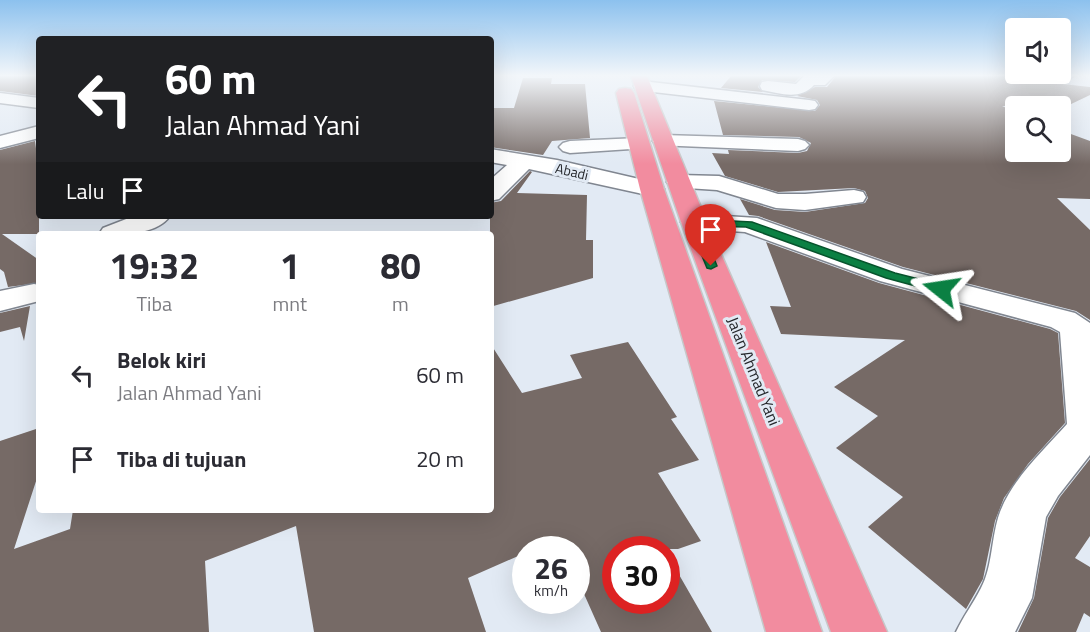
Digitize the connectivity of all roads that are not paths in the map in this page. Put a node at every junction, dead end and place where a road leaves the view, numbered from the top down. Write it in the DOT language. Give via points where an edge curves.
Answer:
graph roads {
  1 [pos="641,105"];
  2 [pos="36,133"];
  3 [pos="0,142"];
  4 [pos="651,143"];
  5 [pos="798,145"];
  6 [pos="570,147"];
  7 [pos="494,156"];
  8 [pos="524,161"];
  9 [pos="666,186"];
  10 [pos="494,190"];
  11 [pos="854,197"];
  12 [pos="150,219"];
  13 [pos="694,222"];
  14 [pos="120,231"];
  15 [pos="34,293"];
  16 [pos="0,301"];
  17 [pos="786,629"];
  18 [pos="859,632"];
  19 [pos="984,632"];
  1 -- 4 [label="highway, Jalan Ahmad Yani"];
  2 -- 3 [label="street"];
  4 -- 5 [label="street"];
  4 -- 6 [label="street"];
  4 -- 9 [label="highway, Jalan Ahmad Yani"];
  7 -- 8 [label="street, Abadi"];
  8 -- 9 [label="street, Abadi"];
  8 -- 10 [label="street"];
  9 -- 11 [label="street, Abadi" via="719,183 776,201"];
  9 -- 13 [label="highway, Jalan Ahmad Yani"];
  9 -- 17 [label="highway, Jalan Ahmad Yani"];
  12 -- 14 [label="street"];
  13 -- 18 [label="highway, Jalan Ahmad Yani"];
  13 -- 19 [label="street" via="748,224 891,275 1064,320 1076,327 1089,420 1086,430 1042,483 1023,513 1006,598"];
  15 -- 16 [label="street"];
}
